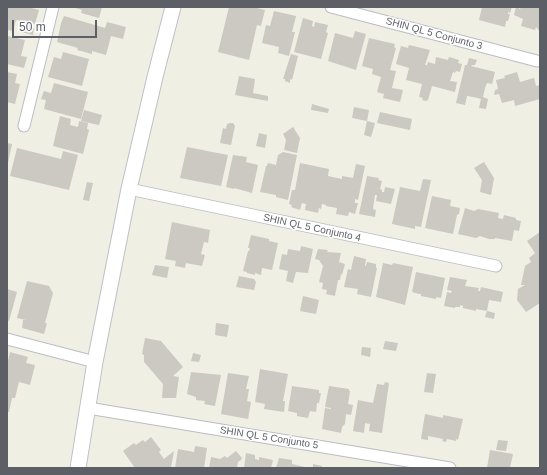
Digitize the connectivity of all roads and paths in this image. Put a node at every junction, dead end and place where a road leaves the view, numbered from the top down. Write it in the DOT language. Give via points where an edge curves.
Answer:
graph roads {
  1 [pos="53,7"];
  2 [pos="173,7"];
  3 [pos="331,7"];
  4 [pos="537,61"];
  5 [pos="24,126"];
  6 [pos="129,189"];
  7 [pos="496,266"];
  8 [pos="7,339"];
  9 [pos="95,362"];
  10 [pos="88,408"];
  11 [pos="78,468"];
  12 [pos="450,468"];
  1 -- 5 [label="street"];
  2 -- 6 [label="street"];
  3 -- 4 [label="street, SHIN QL 5 Conjunto 3"];
  6 -- 7 [label="street, SHIN QL 5 Conjunto 4"];
  6 -- 9 [label="street"];
  8 -- 9 [label="street"];
  9 -- 10 [label="street"];
  10 -- 11 [label="street"];
  10 -- 12 [label="street, SHIN QL 5 Conjunto 5"];
}
